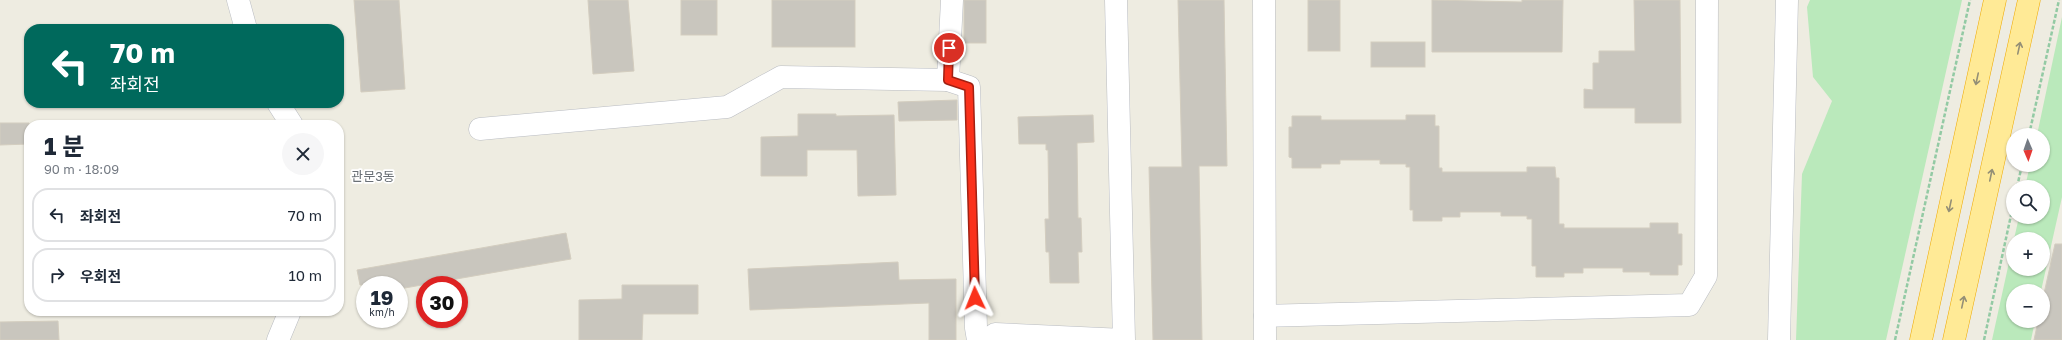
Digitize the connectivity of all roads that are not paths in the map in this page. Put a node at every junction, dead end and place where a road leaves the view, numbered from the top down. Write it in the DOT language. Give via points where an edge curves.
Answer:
graph roads {
  1 [pos="238,0"];
  2 [pos="952,0"];
  3 [pos="1116,0"];
  4 [pos="1264,0"];
  5 [pos="1707,0"];
  6 [pos="1786,0"];
  7 [pos="1995,0"];
  8 [pos="2029,0"];
  9 [pos="245,24"];
  10 [pos="948,80"];
  11 [pos="281,108"];
  12 [pos="289,120"];
  13 [pos="480,129"];
  14 [pos="288,316"];
  15 [pos="1265,316"];
  16 [pos="278,340"];
  17 [pos="978,340"];
  18 [pos="988,340"];
  19 [pos="1265,340"];
  20 [pos="1779,340"];
  21 [pos="1920,340"];
  22 [pos="1954,340"];
  1 -- 9 [label="street"];
  2 -- 10 [label="street"];
  3 -- 18 [label="street" via="1124,340 995,334"];
  4 -- 15 [label="street"];
  5 -- 15 [label="street" via="1706,276 1689,305"];
  6 -- 20 [label="street"];
  7 -- 21 [label="highway, one-way"];
  22 -- 8 [label="highway, one-way"];
  10 -- 13 [label="street" via="781,77 727,106"];
  10 -- 17 [label="street" via="969,87"];
  11 -- 12 [label="street"];
  14 -- 16 [label="street"];
  15 -- 19 [label="street"];
}
